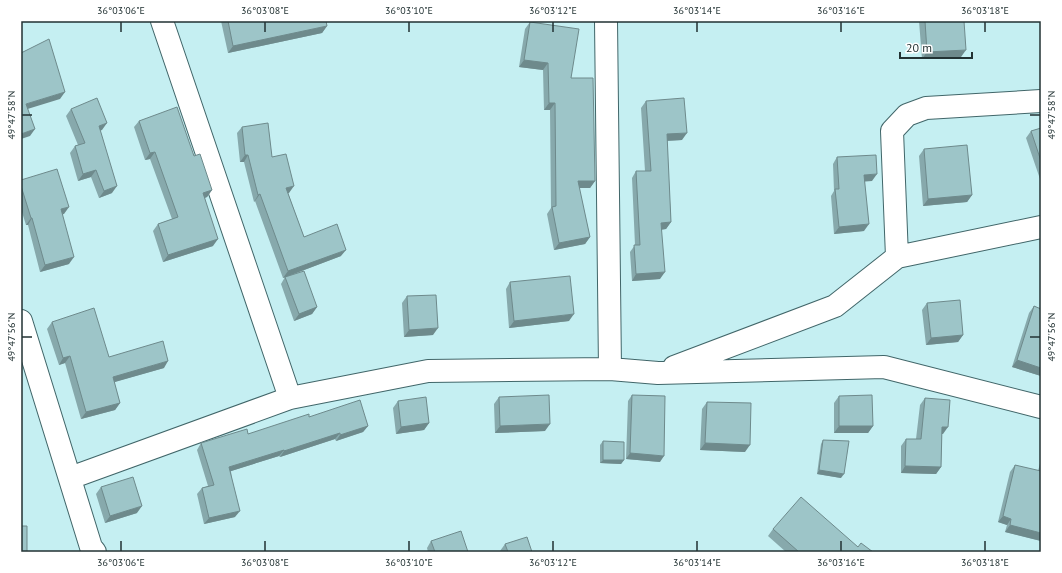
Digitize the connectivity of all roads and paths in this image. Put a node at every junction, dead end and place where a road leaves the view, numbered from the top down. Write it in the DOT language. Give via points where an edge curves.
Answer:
graph roads {
  1 [pos="162,21"];
  2 [pos="606,21"];
  3 [pos="1041,101"];
  4 [pos="1041,226"];
  5 [pos="897,257"];
  6 [pos="21,321"];
  7 [pos="610,369"];
  8 [pos="658,373"];
  9 [pos="290,398"];
  10 [pos="1041,408"];
  11 [pos="70,478"];
  12 [pos="91,550"];
  1 -- 9 [label="street"];
  2 -- 7 [label="street"];
  3 -- 5 [label="street" via="926,108 907,115 892,132"];
  4 -- 5 [label="street"];
  5 -- 8 [label="street" via="835,306"];
  6 -- 11 [label="street"];
  7 -- 8 [label="street"];
  7 -- 9 [label="street" via="428,371"];
  8 -- 10 [label="street" via="884,367"];
  9 -- 11 [label="street"];
  11 -- 12 [label="street"];
}
